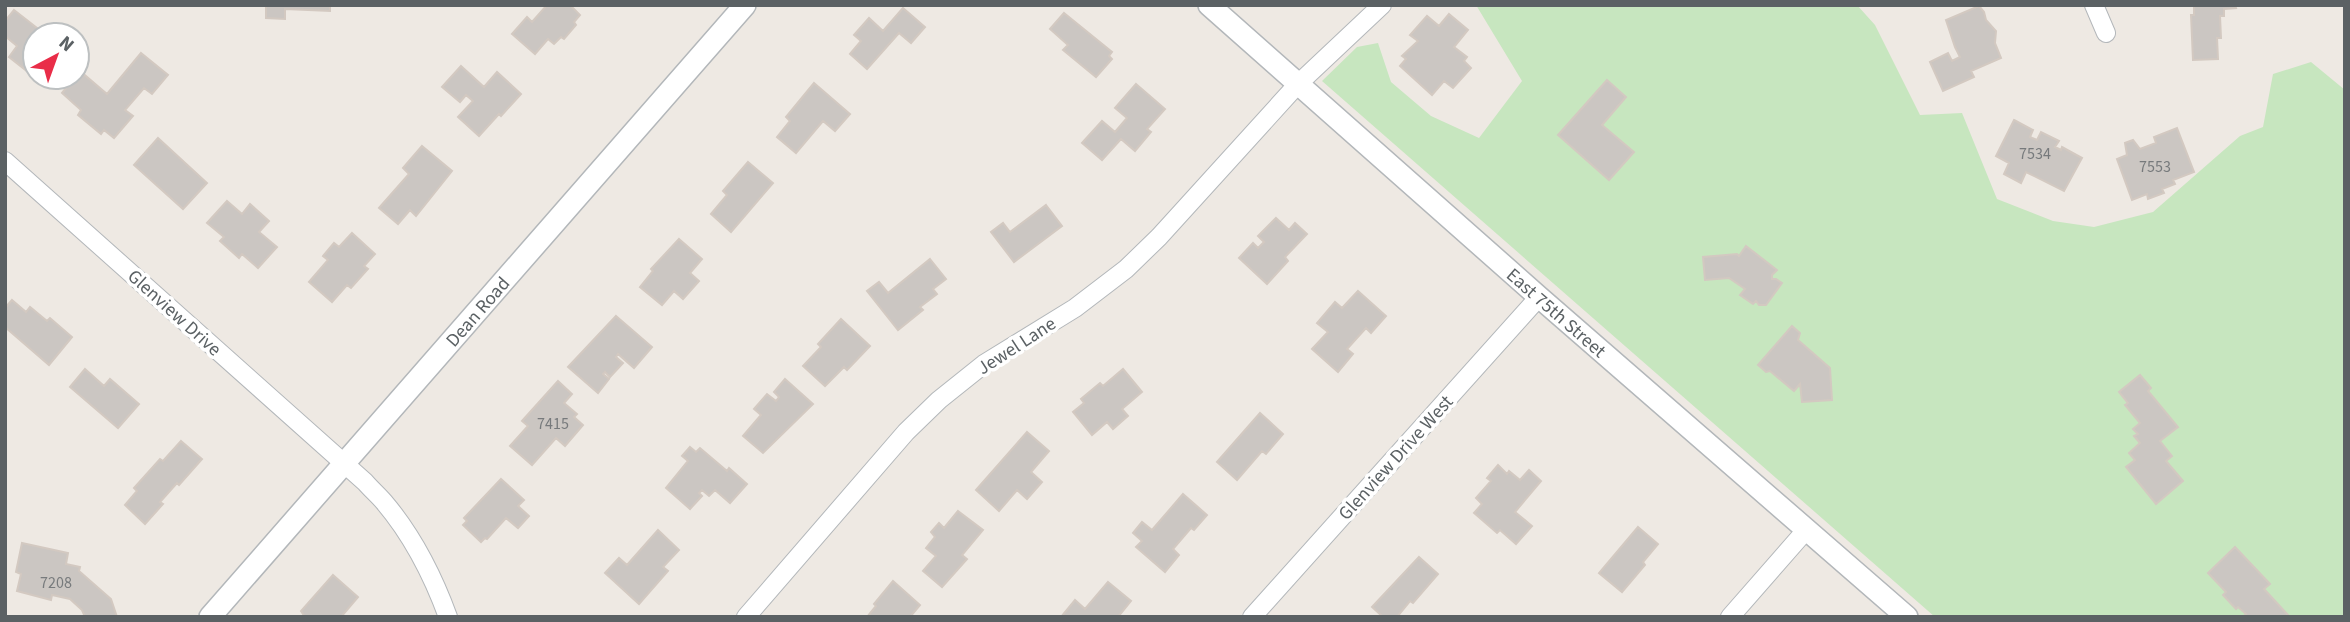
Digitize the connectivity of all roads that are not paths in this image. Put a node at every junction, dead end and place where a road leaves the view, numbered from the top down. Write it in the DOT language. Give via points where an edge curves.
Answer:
graph roads {
  1 [pos="745,5"];
  2 [pos="1209,5"];
  3 [pos="1382,5"];
  4 [pos="2094,5"];
  5 [pos="2106,33"];
  6 [pos="1297,85"];
  7 [pos="5,161"];
  8 [pos="1539,297"];
  9 [pos="344,463"];
  10 [pos="1807,529"];
  11 [pos="210,617"];
  12 [pos="448,617"];
  13 [pos="746,617"];
  14 [pos="1252,617"];
  15 [pos="1730,617"];
  16 [pos="1907,617"];
  1 -- 9 [label="street, Dean Road"];
  2 -- 6 [label="street, East 75th Street"];
  3 -- 6 [label="street, Jewel Lane"];
  4 -- 5 [label="street"];
  6 -- 8 [label="street, East 75th Street"];
  6 -- 13 [label="street, Jewel Lane" via="1126,269 1075,308 984,364 932,406"];
  7 -- 9 [label="street, Glenview Drive"];
  8 -- 10 [label="street, East 75th Street"];
  8 -- 14 [label="street, Glenview Drive West"];
  9 -- 11 [label="street, Dean Road"];
  9 -- 12 [label="street, Glenview Drive" via="384,502 411,541"];
  10 -- 15 [label="street"];
  10 -- 16 [label="street, East 75th Street"];
}
